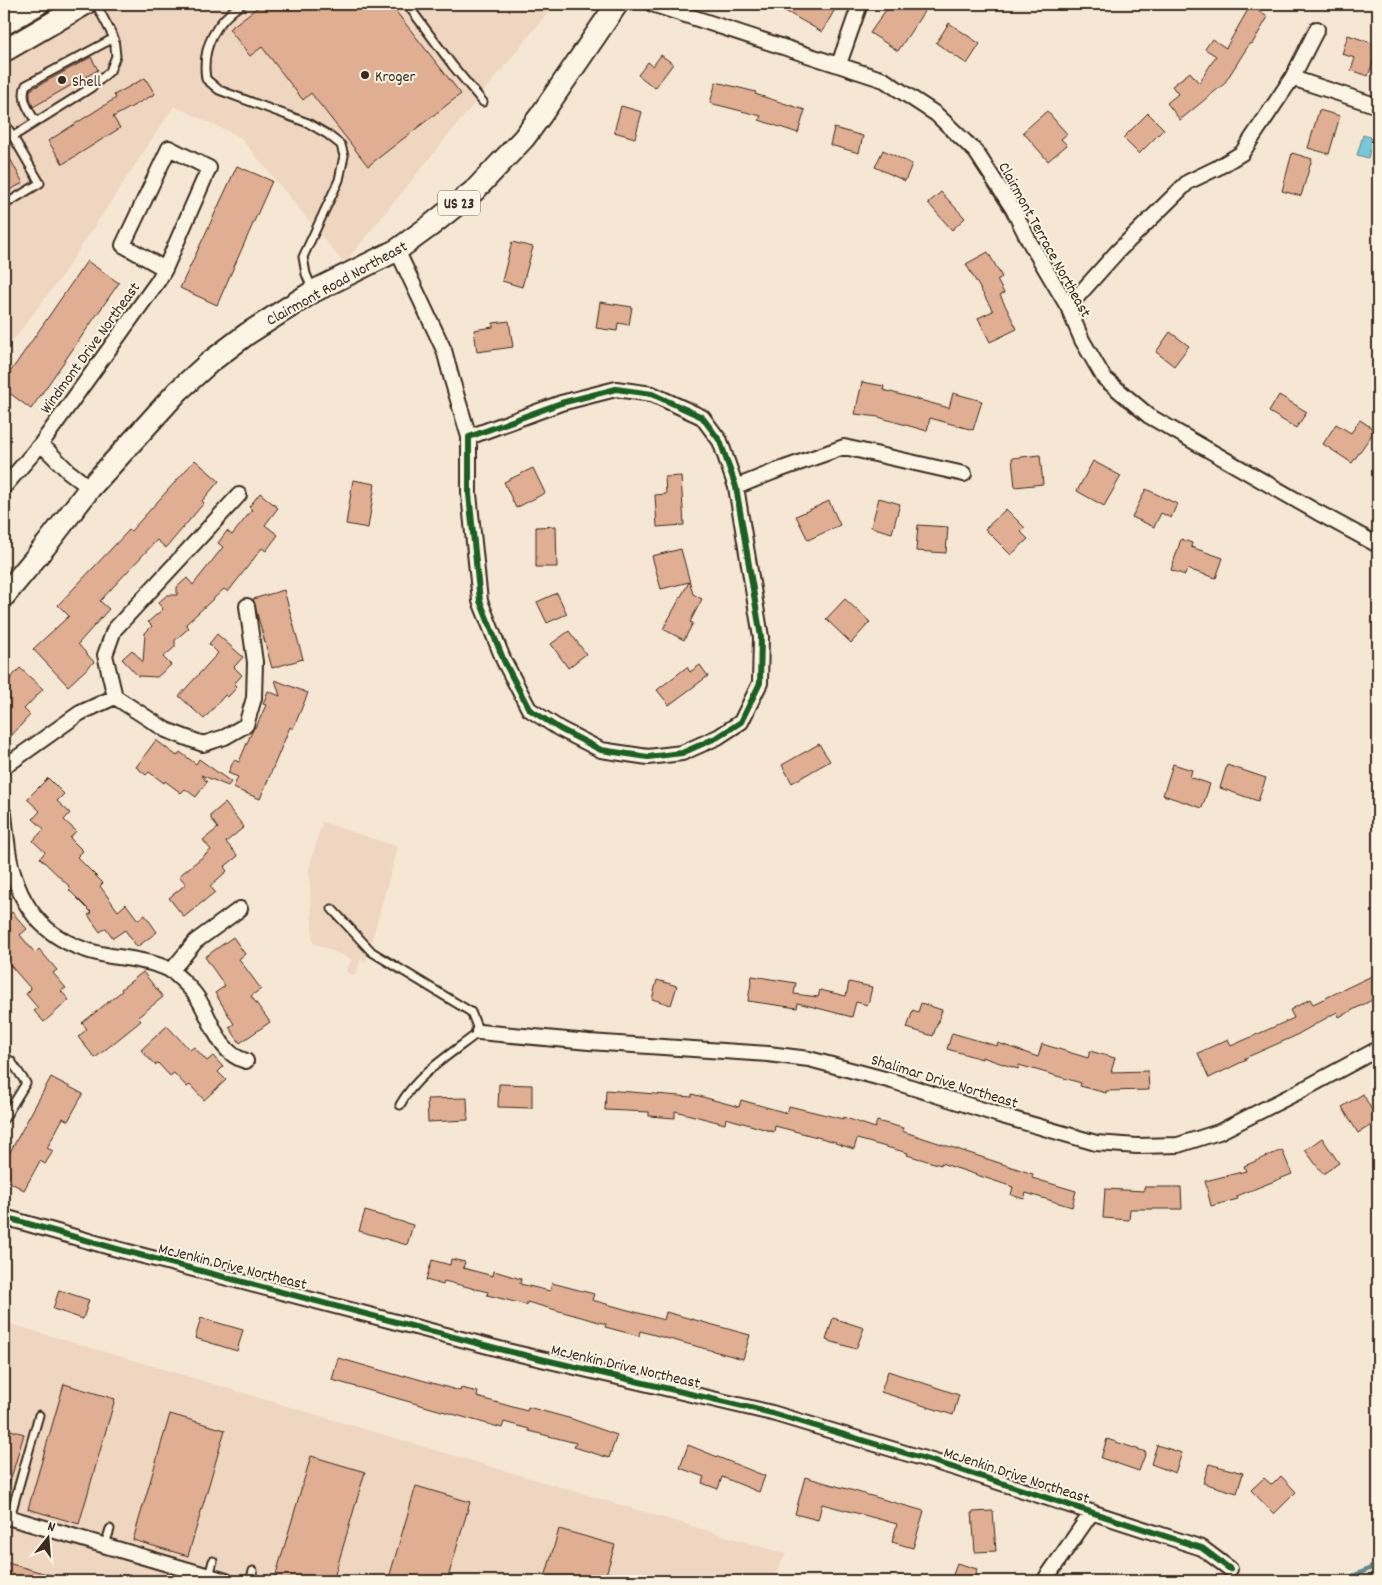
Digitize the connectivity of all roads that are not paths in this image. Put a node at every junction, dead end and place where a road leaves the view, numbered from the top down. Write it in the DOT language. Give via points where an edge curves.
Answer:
graph roads {
  1 [pos="38,4"];
  2 [pos="85,4"];
  3 [pos="96,4"];
  4 [pos="242,4"];
  5 [pos="407,4"];
  6 [pos="617,4"];
  7 [pos="652,4"];
  8 [pos="860,4"];
  9 [pos="4,24"];
  10 [pos="1317,29"];
  11 [pos="114,38"];
  12 [pos="4,51"];
  13 [pos="839,64"];
  14 [pos="1292,78"];
  15 [pos="484,102"];
  16 [pos="1378,106"];
  17 [pos="36,122"];
  18 [pos="4,123"];
  19 [pos="12,137"];
  20 [pos="4,205"];
  21 [pos="397,250"];
  22 [pos="165,269"];
  23 [pos="314,291"];
  24 [pos="1068,307"];
  25 [pos="469,437"];
  26 [pos="40,444"];
  27 [pos="964,474"];
  28 [pos="4,487"];
  29 [pos="736,487"];
  30 [pos="90,488"];
  31 [pos="239,495"];
  32 [pos="1378,545"];
  33 [pos="4,596"];
  34 [pos="248,606"];
  35 [pos="115,697"];
  36 [pos="4,767"];
  37 [pos="4,814"];
  38 [pos="6,846"];
  39 [pos="240,909"];
  40 [pos="332,909"];
  41 [pos="171,971"];
  42 [pos="479,1032"];
  43 [pos="1378,1049"];
  44 [pos="4,1057"];
  45 [pos="246,1061"];
  46 [pos="400,1105"];
  47 [pos="4,1119"];
  48 [pos="4,1217"];
  49 [pos="39,1415"];
  50 [pos="1092,1512"];
  51 [pos="7,1517"];
  52 [pos="110,1529"];
  53 [pos="105,1545"];
  54 [pos="213,1561"];
  55 [pos="1230,1569"];
  56 [pos="253,1571"];
  57 [pos="210,1576"];
  58 [pos="189,1577"];
  59 [pos="226,1581"];
  60 [pos="250,1581"];
  61 [pos="1044,1581"];
  1 -- 9 [label="main road"];
  2 -- 12 [label="main road"];
  3 -- 11 [label="lane"];
  4 -- 23 [label="lane" via="221,20 211,39 204,64 206,79 219,90 308,123 341,145 344,156 339,180 303,257"];
  5 -- 15 [label="lane"];
  6 -- 21 [label="main road, Clairmont Road Northeast / US 23" via="524,138 475,190"];
  7 -- 13 [label="street, Clairmont Terrace Northeast"];
  8 -- 13 [label="street"];
  10 -- 14 [label="street"];
  11 -- 17 [label="lane" via="116,56 110,71 92,87"];
  11 -- 17 [label="lane" via="26,85 23,92 26,104"];
  13 -- 24 [label="street, Clairmont Terrace Northeast" via="884,80 936,114 976,152 1013,209"];
  14 -- 16 [label="street"];
  14 -- 24 [label="street" via="1242,153 1188,182 1116,252"];
  17 -- 19 [label="lane"];
  18 -- 19 [label="lane"];
  19 -- 20 [label="lane" via="40,183"];
  21 -- 23 [label="main road, Clairmont Road Northeast / US 23"];
  21 -- 25 [label="street" via="444,350"];
  22 -- 22 [label="street, Windmont Drive Northeast" via="123,245 169,148 209,168"];
  22 -- 26 [label="street, Windmont Drive Northeast"];
  23 -- 30 [label="main road, Clairmont Road Northeast / US 23" via="210,362 178,391"];
  24 -- 32 [label="street, Clairmont Terrace Northeast" via="1104,378 1149,416"];
  25 -- 29 [label="street" via="561,403 607,392 652,394 702,417 720,441"];
  25 -- 29 [label="street" via="469,494 480,601 504,661 529,709 601,750 648,757 682,753 718,737 741,722 760,683 761,638"];
  26 -- 28 [label="street, Windmont Drive Northeast"];
  26 -- 30 [label="street"];
  27 -- 29 [label="street" via="844,448"];
  30 -- 33 [label="main road, Clairmont Road Northeast / US 23"];
  31 -- 35 [label="street" via="114,630 105,655"];
  34 -- 35 [label="street" via="256,662 254,698 246,725 203,744 166,730"];
  35 -- 36 [label="street" via="80,713"];
  37 -- 38 [label="street"];
  38 -- 41 [label="street" via="22,897 52,933 86,951 142,961"];
  39 -- 41 [label="street" via="196,941"];
  40 -- 42 [label="lane" via="372,952 471,1012"];
  41 -- 45 [label="street" via="197,997 221,1043 238,1059"];
  42 -- 43 [label="street, Shalimar Drive Northeast" via="809,1058 1096,1143 1137,1146 1178,1145 1219,1132"];
  42 -- 46 [label="lane" via="418,1080"];
  44 -- 47 [label="lane" via="26,1083"];
  48 -- 50 [label="street, McJenkin Drive Northeast" via="118,1250 508,1351 772,1413"];
  49 -- 51 [label="lane"];
  50 -- 55 [label="street, McJenkin Drive Northeast" via="1202,1548"];
  50 -- 61 [label="street"];
  51 -- 53 [label="street"];
  52 -- 53 [label="lane"];
  53 -- 58 [label="street"];
  54 -- 57 [label="lane"];
  56 -- 60 [label="lane"];
  57 -- 58 [label="street"];
  57 -- 59 [label="street"];
}
